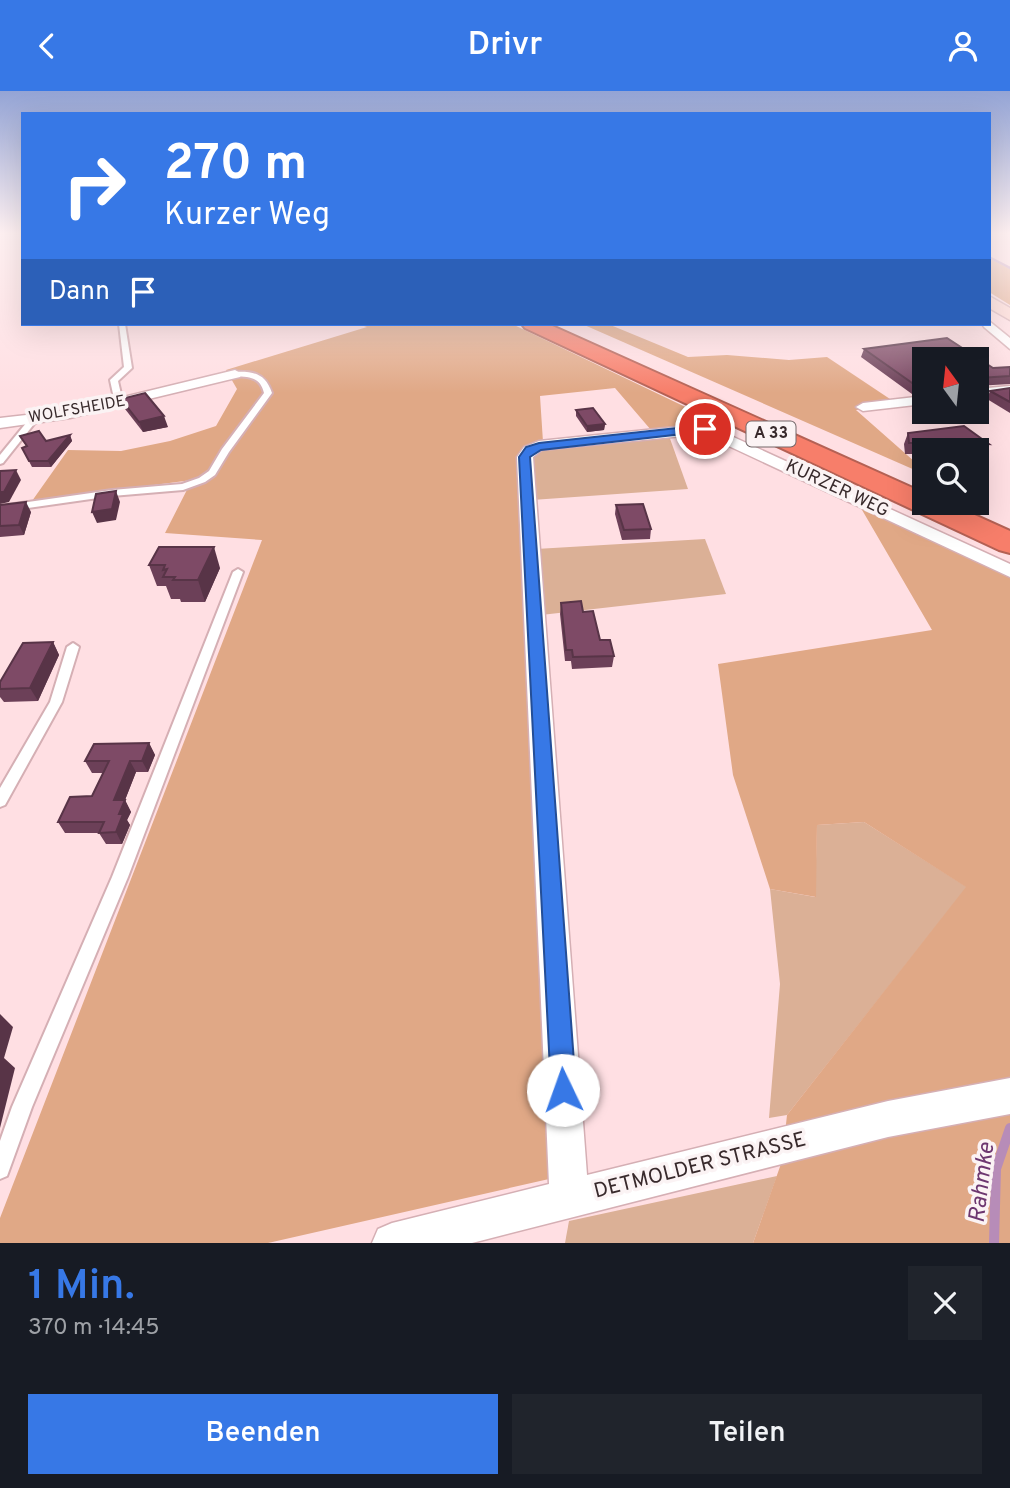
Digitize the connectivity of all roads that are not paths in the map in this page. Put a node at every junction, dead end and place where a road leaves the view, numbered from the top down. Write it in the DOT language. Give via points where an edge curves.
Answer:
graph roads {
  1 [pos="991,302"];
  2 [pos="1010,315"];
  3 [pos="122,326"];
  4 [pos="536,326"];
  5 [pos="560,326"];
  6 [pos="990,326"];
  7 [pos="1010,345"];
  8 [pos="235,374"];
  9 [pos="1010,390"];
  10 [pos="989,392"];
  11 [pos="912,401"];
  12 [pos="119,403"];
  13 [pos="863,407"];
  14 [pos="34,419"];
  15 [pos="0,423"];
  16 [pos="0,461"];
  17 [pos="912,484"];
  18 [pos="0,509"];
  19 [pos="984,515"];
  20 [pos="1010,527"];
  21 [pos="1010,543"];
  22 [pos="1010,571"];
  23 [pos="238,572"];
  24 [pos="73,646"];
  25 [pos="0,801"];
  26 [pos="1003,1098"];
  27 [pos="0,1169"];
  28 [pos="569,1199"];
  29 [pos="392,1243"];
  1 -- 2 [label="street"];
  3 -- 12 [label="lane" via="128,368 114,380"];
  4 -- 21 [label="highway, A 33"];
  5 -- 17 [label="highway, A 33"];
  6 -- 7 [label="street"];
  8 -- 12 [label="street, WOLFSHEIDE"];
  8 -- 18 [label="lane" via="254,376 265,383 268,393 212,473 202,480 183,487"];
  9 -- 10 [label="street"];
  11 -- 13 [label="street"];
  12 -- 14 [label="street, WOLFSHEIDE"];
  14 -- 15 [label="street, WOLFSHEIDE"];
  14 -- 16 [label="lane"];
  19 -- 20 [label="highway"];
  22 -- 28 [label="street, KURZER WEG" via="705,429 539,446 525,457"];
  23 -- 27 [label="lane"];
  24 -- 25 [label="lane" via="56,702"];
  26 -- 28 [label="street, DETMOLDER STRASSE" via="888,1119"];
  28 -- 29 [label="street, DETMOLDER STRASSE"];
}
